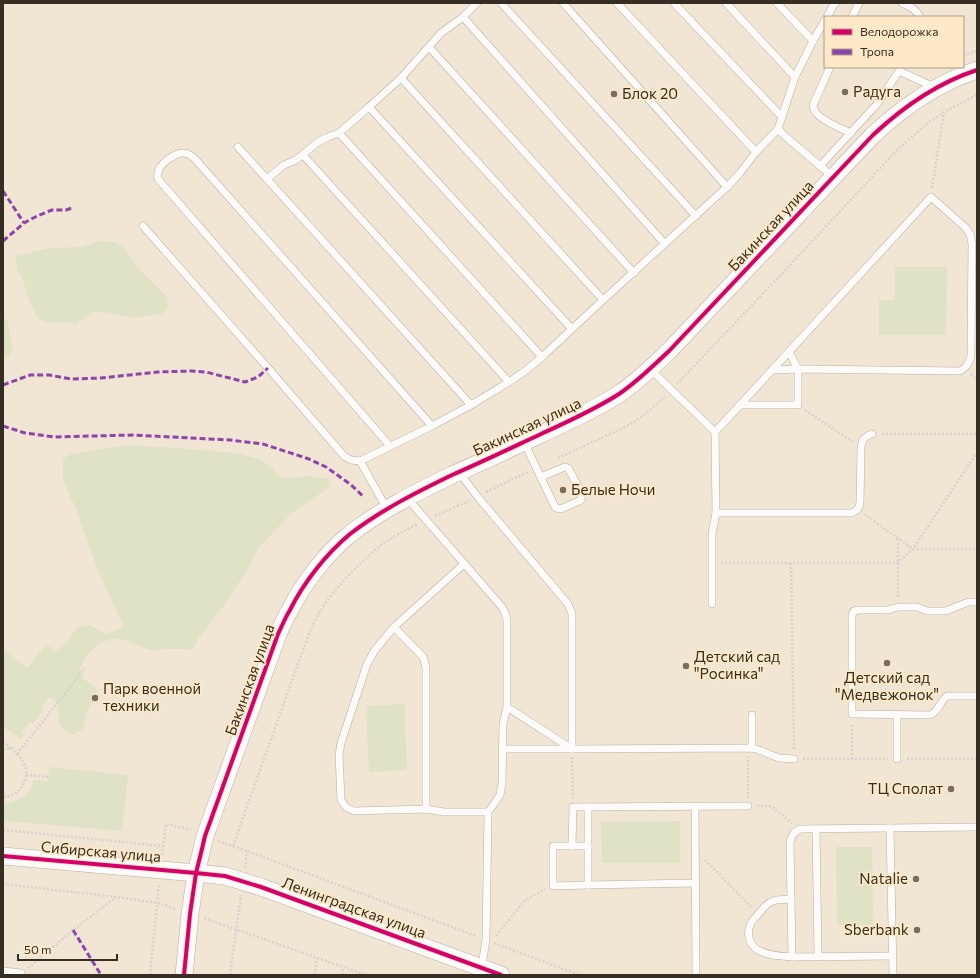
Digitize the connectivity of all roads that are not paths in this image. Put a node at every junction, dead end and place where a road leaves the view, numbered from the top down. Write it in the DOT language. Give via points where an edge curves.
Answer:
graph roads {
  1 [pos="477,3"];
  2 [pos="501,3"];
  3 [pos="562,3"];
  4 [pos="617,3"];
  5 [pos="674,3"];
  6 [pos="726,3"];
  7 [pos="777,3"];
  8 [pos="859,3"];
  9 [pos="902,3"];
  10 [pos="833,4"];
  11 [pos="827,16"];
  12 [pos="852,16"];
  13 [pos="920,16"];
  14 [pos="463,17"];
  15 [pos="824,22"];
  16 [pos="813,41"];
  17 [pos="429,47"];
  18 [pos="830,68"];
  19 [pos="900,69"];
  20 [pos="977,70"];
  21 [pos="795,77"];
  22 [pos="401,78"];
  23 [pos="936,88"];
  24 [pos="369,107"];
  25 [pos="782,117"];
  26 [pos="778,129"];
  27 [pos="339,133"];
  28 [pos="851,133"];
  29 [pos="238,147"];
  30 [pos="756,152"];
  31 [pos="302,155"];
  32 [pos="820,166"];
  33 [pos="833,177"];
  34 [pos="267,179"];
  35 [pos="727,187"];
  36 [pos="696,216"];
  37 [pos="143,226"];
  38 [pos="665,244"];
  39 [pos="634,273"];
  40 [pos="603,300"];
  41 [pos="572,329"];
  42 [pos="789,352"];
  43 [pos="542,357"];
  44 [pos="650,369"];
  45 [pos="798,369"];
  46 [pos="772,370"];
  47 [pos="509,382"];
  48 [pos="471,405"];
  49 [pos="740,405"];
  50 [pos="432,426"];
  51 [pos="715,432"];
  52 [pos="872,434"];
  53 [pos="524,442"];
  54 [pos="390,446"];
  55 [pos="360,461"];
  56 [pos="458,472"];
  57 [pos="540,477"];
  58 [pos="406,498"];
  59 [pos="387,509"];
  60 [pos="716,512"];
  61 [pos="464,564"];
  62 [pos="977,602"];
  63 [pos="712,604"];
  64 [pos="394,627"];
  65 [pos="977,696"];
  66 [pos="507,707"];
  67 [pos="898,714"];
  68 [pos="752,715"];
  69 [pos="750,748"];
  70 [pos="503,749"];
  71 [pos="572,749"];
  72 [pos="794,759"];
  73 [pos="897,759"];
  74 [pos="748,806"];
  75 [pos="588,807"];
  76 [pos="695,807"];
  77 [pos="426,810"];
  78 [pos="488,812"];
  79 [pos="977,827"];
  80 [pos="890,828"];
  81 [pos="816,829"];
  82 [pos="572,846"];
  83 [pos="588,846"];
  84 [pos="3,856"];
  85 [pos="196,873"];
  86 [pos="695,883"];
  87 [pos="588,885"];
  88 [pos="791,899"];
  89 [pos="818,956"];
  90 [pos="892,956"];
  91 [pos="792,957"];
  92 [pos="481,968"];
  93 [pos="3,971"];
  94 [pos="21,974"];
  95 [pos="184,975"];
  96 [pos="500,975"];
  97 [pos="696,975"];
  98 [pos="893,975"];
  1 -- 14 [label="lane"];
  2 -- 36 [label="lane"];
  3 -- 35 [label="lane"];
  4 -- 30 [label="lane"];
  5 -- 25 [label="lane"];
  6 -- 21 [label="lane"];
  7 -- 16 [label="lane"];
  8 -- 12 [label="lane"];
  9 -- 13 [label="lane" via="913,8"];
  10 -- 11 [label="lane"];
  14 -- 17 [label="lane" via="441,33"];
  14 -- 38 [label="lane"];
  15 -- 16 [label="lane"];
  16 -- 21 [label="lane"];
  17 -- 22 [label="lane"];
  17 -- 39 [label="lane"];
  18 -- 28 [label="lane" via="813,108 821,118"];
  19 -- 23 [label="lane"];
  19 -- 28 [label="lane" via="877,104"];
  20 -- 23 [label="street, Бакинская улица"];
  21 -- 25 [label="lane"];
  22 -- 24 [label="lane"];
  22 -- 40 [label="lane"];
  23 -- 33 [label="street, Бакинская улица" via="887,122"];
  24 -- 27 [label="lane"];
  24 -- 41 [label="lane"];
  25 -- 26 [label="lane"];
  26 -- 30 [label="lane"];
  26 -- 32 [label="lane"];
  27 -- 31 [label="lane" via="318,142"];
  27 -- 43 [label="lane"];
  28 -- 32 [label="lane"];
  29 -- 34 [label="lane"];
  30 -- 35 [label="lane"];
  31 -- 34 [label="lane"];
  31 -- 47 [label="lane"];
  32 -- 33 [label="lane"];
  33 -- 44 [label="street, Бакинская улица"];
  34 -- 48 [label="lane"];
  35 -- 36 [label="lane"];
  36 -- 38 [label="lane"];
  37 -- 55 [label="lane" via="344,456"];
  38 -- 39 [label="lane"];
  39 -- 40 [label="lane"];
  40 -- 41 [label="lane"];
  41 -- 43 [label="lane"];
  42 -- 45 [label="lane"];
  42 -- 45 [label="lane" via="931,197 966,228 970,234 972,252 971,356 970,363 965,368 960,371"];
  42 -- 46 [label="lane"];
  43 -- 47 [label="lane"];
  44 -- 51 [label="lane"];
  44 -- 53 [label="street, Бакинская улица" via="601,405"];
  45 -- 46 [label="lane"];
  45 -- 49 [label="lane" via="798,405"];
  46 -- 49 [label="lane"];
  47 -- 48 [label="lane"];
  48 -- 50 [label="lane"];
  49 -- 51 [label="lane"];
  50 -- 54 [label="lane"];
  50 -- 54 [label="lane" via="195,159 183,152 172,156 160,167 158,179"];
  51 -- 60 [label="lane"];
  52 -- 60 [label="lane" via="862,441 860,502 858,509 852,513"];
  53 -- 56 [label="street, Бакинская улица"];
  53 -- 57 [label="lane"];
  54 -- 55 [label="lane"];
  55 -- 59 [label="lane"];
  56 -- 58 [label="street, Бакинская улица"];
  56 -- 71 [label="lane" via="568,604 572,614"];
  57 -- 57 [label="lane" via="556,508 561,509 581,500 582,493 568,468"];
  58 -- 59 [label="street, Бакинская улица"];
  58 -- 61 [label="lane"];
  59 -- 85 [label="street, Бакинская улица" via="331,552 302,588 290,610 278,634 206,836"];
  60 -- 63 [label="lane" via="712,534"];
  61 -- 64 [label="lane"];
  61 -- 66 [label="lane" via="505,613"];
  62 -- 67 [label="lane" via="968,602 946,611 927,611 918,607 854,611 852,714"];
  64 -- 77 [label="lane" via="423,657 426,667"];
  64 -- 77 [label="lane" via="367,664 341,743 341,800 344,806 354,811"];
  65 -- 67 [label="lane" via="947,696 934,714 930,715"];
  66 -- 70 [label="lane"];
  66 -- 71 [label="lane"];
  67 -- 73 [label="lane"];
  68 -- 69 [label="lane"];
  69 -- 71 [label="lane"];
  69 -- 72 [label="lane" via="779,758"];
  70 -- 71 [label="lane"];
  70 -- 78 [label="lane" via="500,795"];
  74 -- 76 [label="lane"];
  75 -- 76 [label="lane"];
  75 -- 82 [label="lane" via="572,807"];
  75 -- 83 [label="lane"];
  76 -- 86 [label="lane"];
  77 -- 78 [label="lane"];
  78 -- 92 [label="lane" via="488,941"];
  79 -- 80 [label="lane"];
  80 -- 81 [label="lane"];
  80 -- 90 [label="lane"];
  81 -- 88 [label="lane" via="800,829 792,836"];
  81 -- 89 [label="lane"];
  82 -- 83 [label="lane"];
  82 -- 87 [label="lane" via="553,846 553,886"];
  83 -- 87 [label="lane"];
  84 -- 85 [label="street, Сибирская улица"];
  85 -- 92 [label="street, Ленинградская улица" via="225,876 261,887"];
  85 -- 95 [label="street, Бакинская улица"];
  86 -- 87 [label="lane"];
  86 -- 97 [label="lane"];
  88 -- 91 [label="lane"];
  88 -- 91 [label="lane" via="773,901 766,905 751,923 749,931 751,944 757,950 776,956"];
  89 -- 90 [label="lane"];
  89 -- 91 [label="lane"];
  90 -- 98 [label="lane"];
  92 -- 96 [label="street, Ленинградская улица"];
  93 -- 94 [label="lane"];
}
